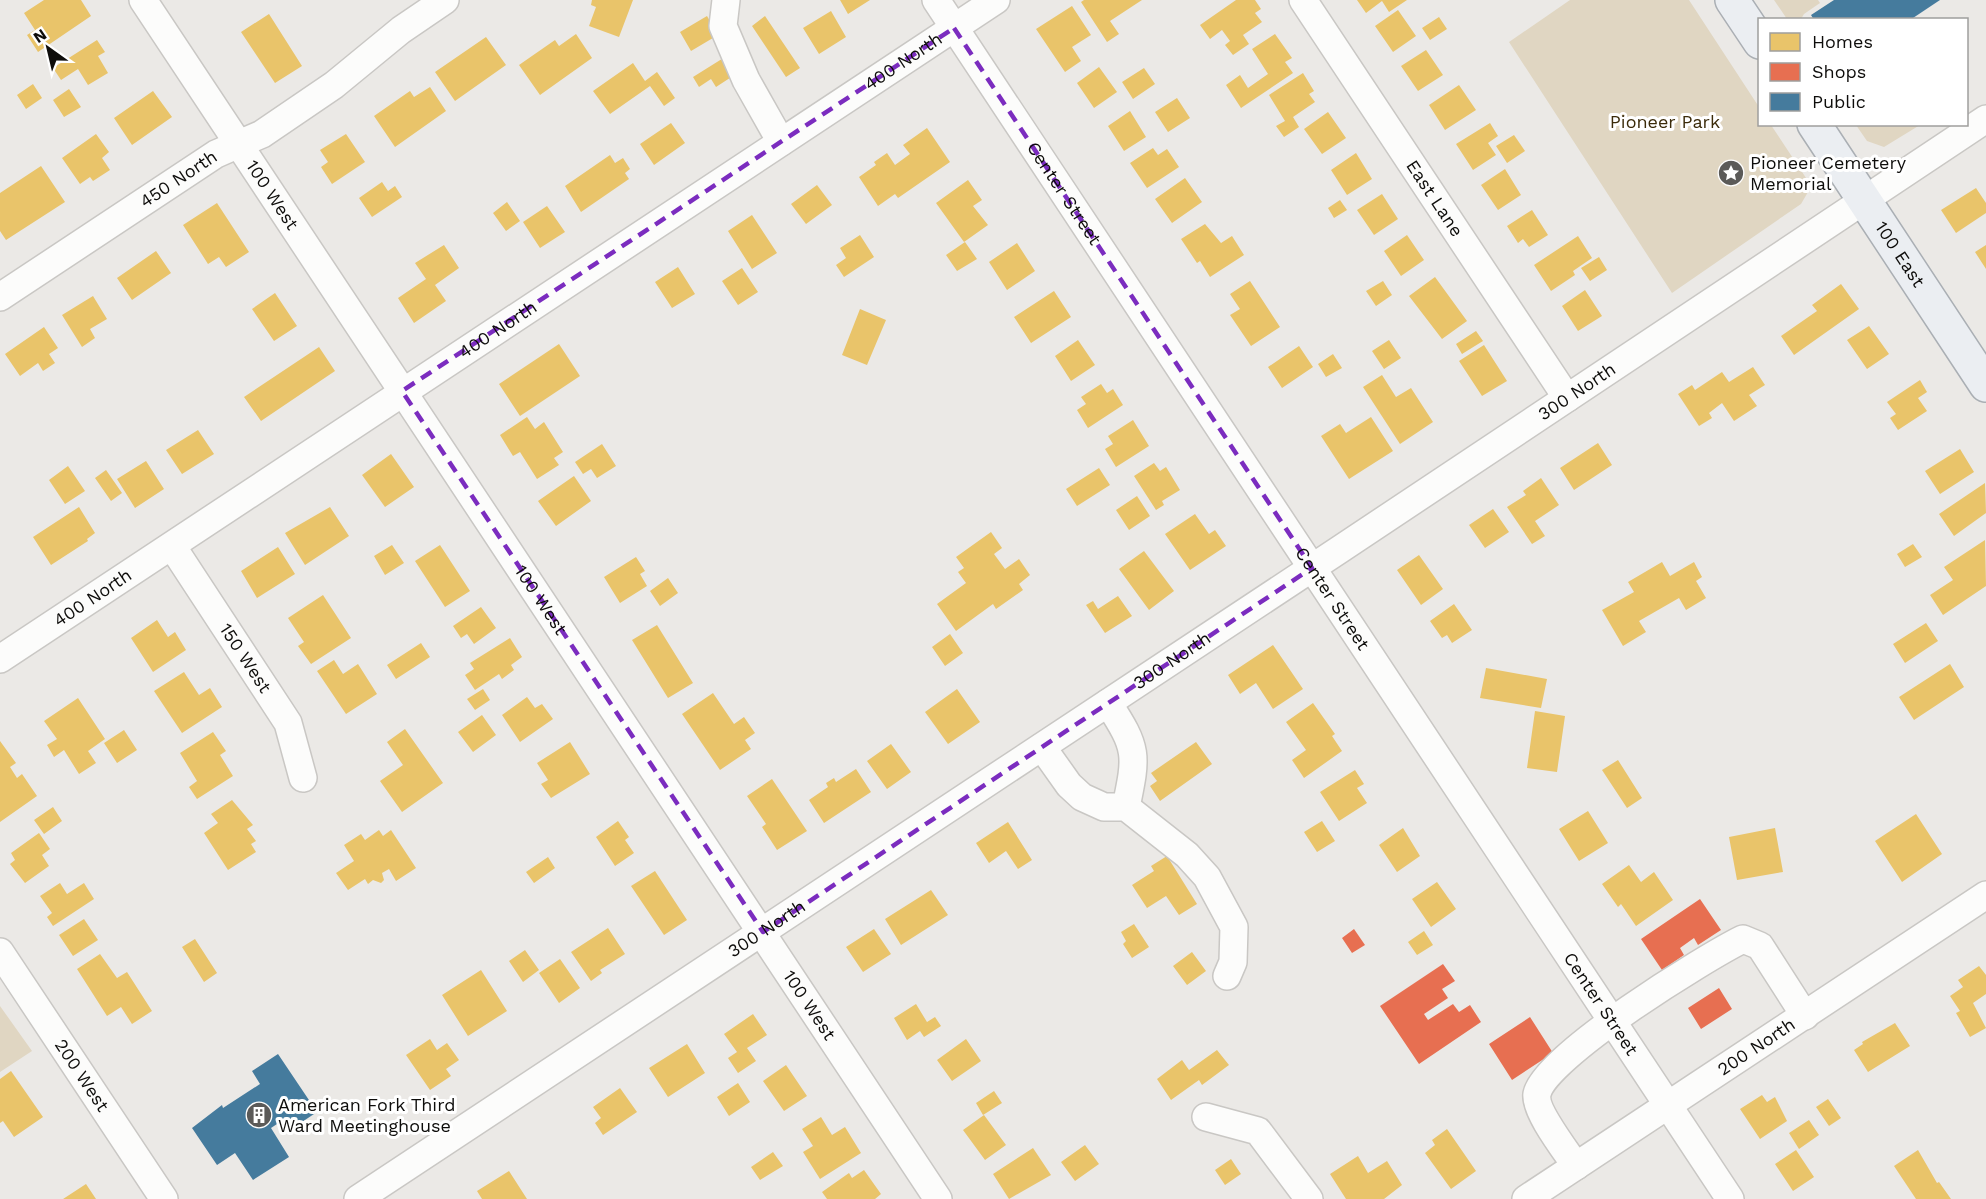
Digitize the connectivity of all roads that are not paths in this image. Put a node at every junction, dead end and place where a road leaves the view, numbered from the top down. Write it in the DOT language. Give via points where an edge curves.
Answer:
graph roads {
  1 [pos="144,0"];
  2 [pos="445,0"];
  3 [pos="726,0"];
  4 [pos="936,0"];
  5 [pos="996,0"];
  6 [pos="1303,0"];
  7 [pos="1732,0"];
  8 [pos="954,28"];
  9 [pos="1758,39"];
  10 [pos="1986,118"];
  11 [pos="1815,126"];
  12 [pos="781,142"];
  13 [pos="239,145"];
  14 [pos="1863,200"];
  15 [pos="0,297"];
  16 [pos="1986,385"];
  17 [pos="402,392"];
  18 [pos="1567,398"];
  19 [pos="172,546"];
  20 [pos="1312,568"];
  21 [pos="0,659"];
  22 [pos="1108,703"];
  23 [pos="1042,747"];
  24 [pos="303,777"];
  25 [pos="1126,807"];
  26 [pos="1986,895"];
  27 [pos="763,932"];
  28 [pos="0,952"];
  29 [pos="1227,976"];
  30 [pos="1805,1016"];
  31 [pos="1612,1020"];
  32 [pos="1668,1105"];
  33 [pos="1206,1117"];
  34 [pos="1576,1166"];
  35 [pos="164,1199"];
  36 [pos="358,1199"];
  37 [pos="938,1199"];
  38 [pos="1309,1199"];
  39 [pos="1526,1199"];
  40 [pos="1730,1199"];
  1 -- 13 [label="street, 100 West"];
  2 -- 13 [label="street, 450 North" via="315,99"];
  3 -- 12 [label="street" via="723,26 746,80"];
  4 -- 8 [label="street, Center Street"];
  5 -- 8 [label="street, 400 North"];
  6 -- 18 [label="street, East Lane"];
  7 -- 9 [label="main road"];
  8 -- 12 [label="street, 400 North"];
  8 -- 20 [label="street, Center Street"];
  10 -- 14 [label="street, 300 North"];
  11 -- 14 [label="main road, 100 East"];
  12 -- 17 [label="street, 400 North"];
  13 -- 15 [label="street, 450 North" via="216,154"];
  13 -- 17 [label="street, 100 West"];
  14 -- 16 [label="main road, 100 East"];
  14 -- 18 [label="street, 300 North"];
  17 -- 19 [label="street, 400 North"];
  17 -- 27 [label="street, 100 West"];
  18 -- 20 [label="street, 300 North"];
  19 -- 21 [label="street, 400 North"];
  19 -- 24 [label="street, 150 West" via="288,723"];
  20 -- 22 [label="street, 300 North"];
  20 -- 31 [label="street, Center Street"];
  22 -- 23 [label="street, 300 North"];
  22 -- 25 [label="street" via="1134,747"];
  23 -- 25 [label="street" via="1069,785 1083,797 1104,807"];
  23 -- 27 [label="street, 300 North"];
  25 -- 29 [label="street" via="1187,855 1214,887 1234,927 1233,962"];
  26 -- 30 [label="street, 200 North"];
  27 -- 36 [label="street, 300 North"];
  27 -- 37 [label="street, 100 West"];
  28 -- 35 [label="street, 200 West"];
  30 -- 31 [label="street" via="1760,946 1743,939"];
  30 -- 32 [label="street, 200 North"];
  31 -- 32 [label="street, Center Street"];
  31 -- 34 [label="street" via="1544,1078 1537,1095 1540,1109"];
  32 -- 34 [label="street, 200 North"];
  32 -- 40 [label="street, Center Street"];
  33 -- 38 [label="street" via="1258,1131"];
  34 -- 39 [label="street, 200 North"];
}
